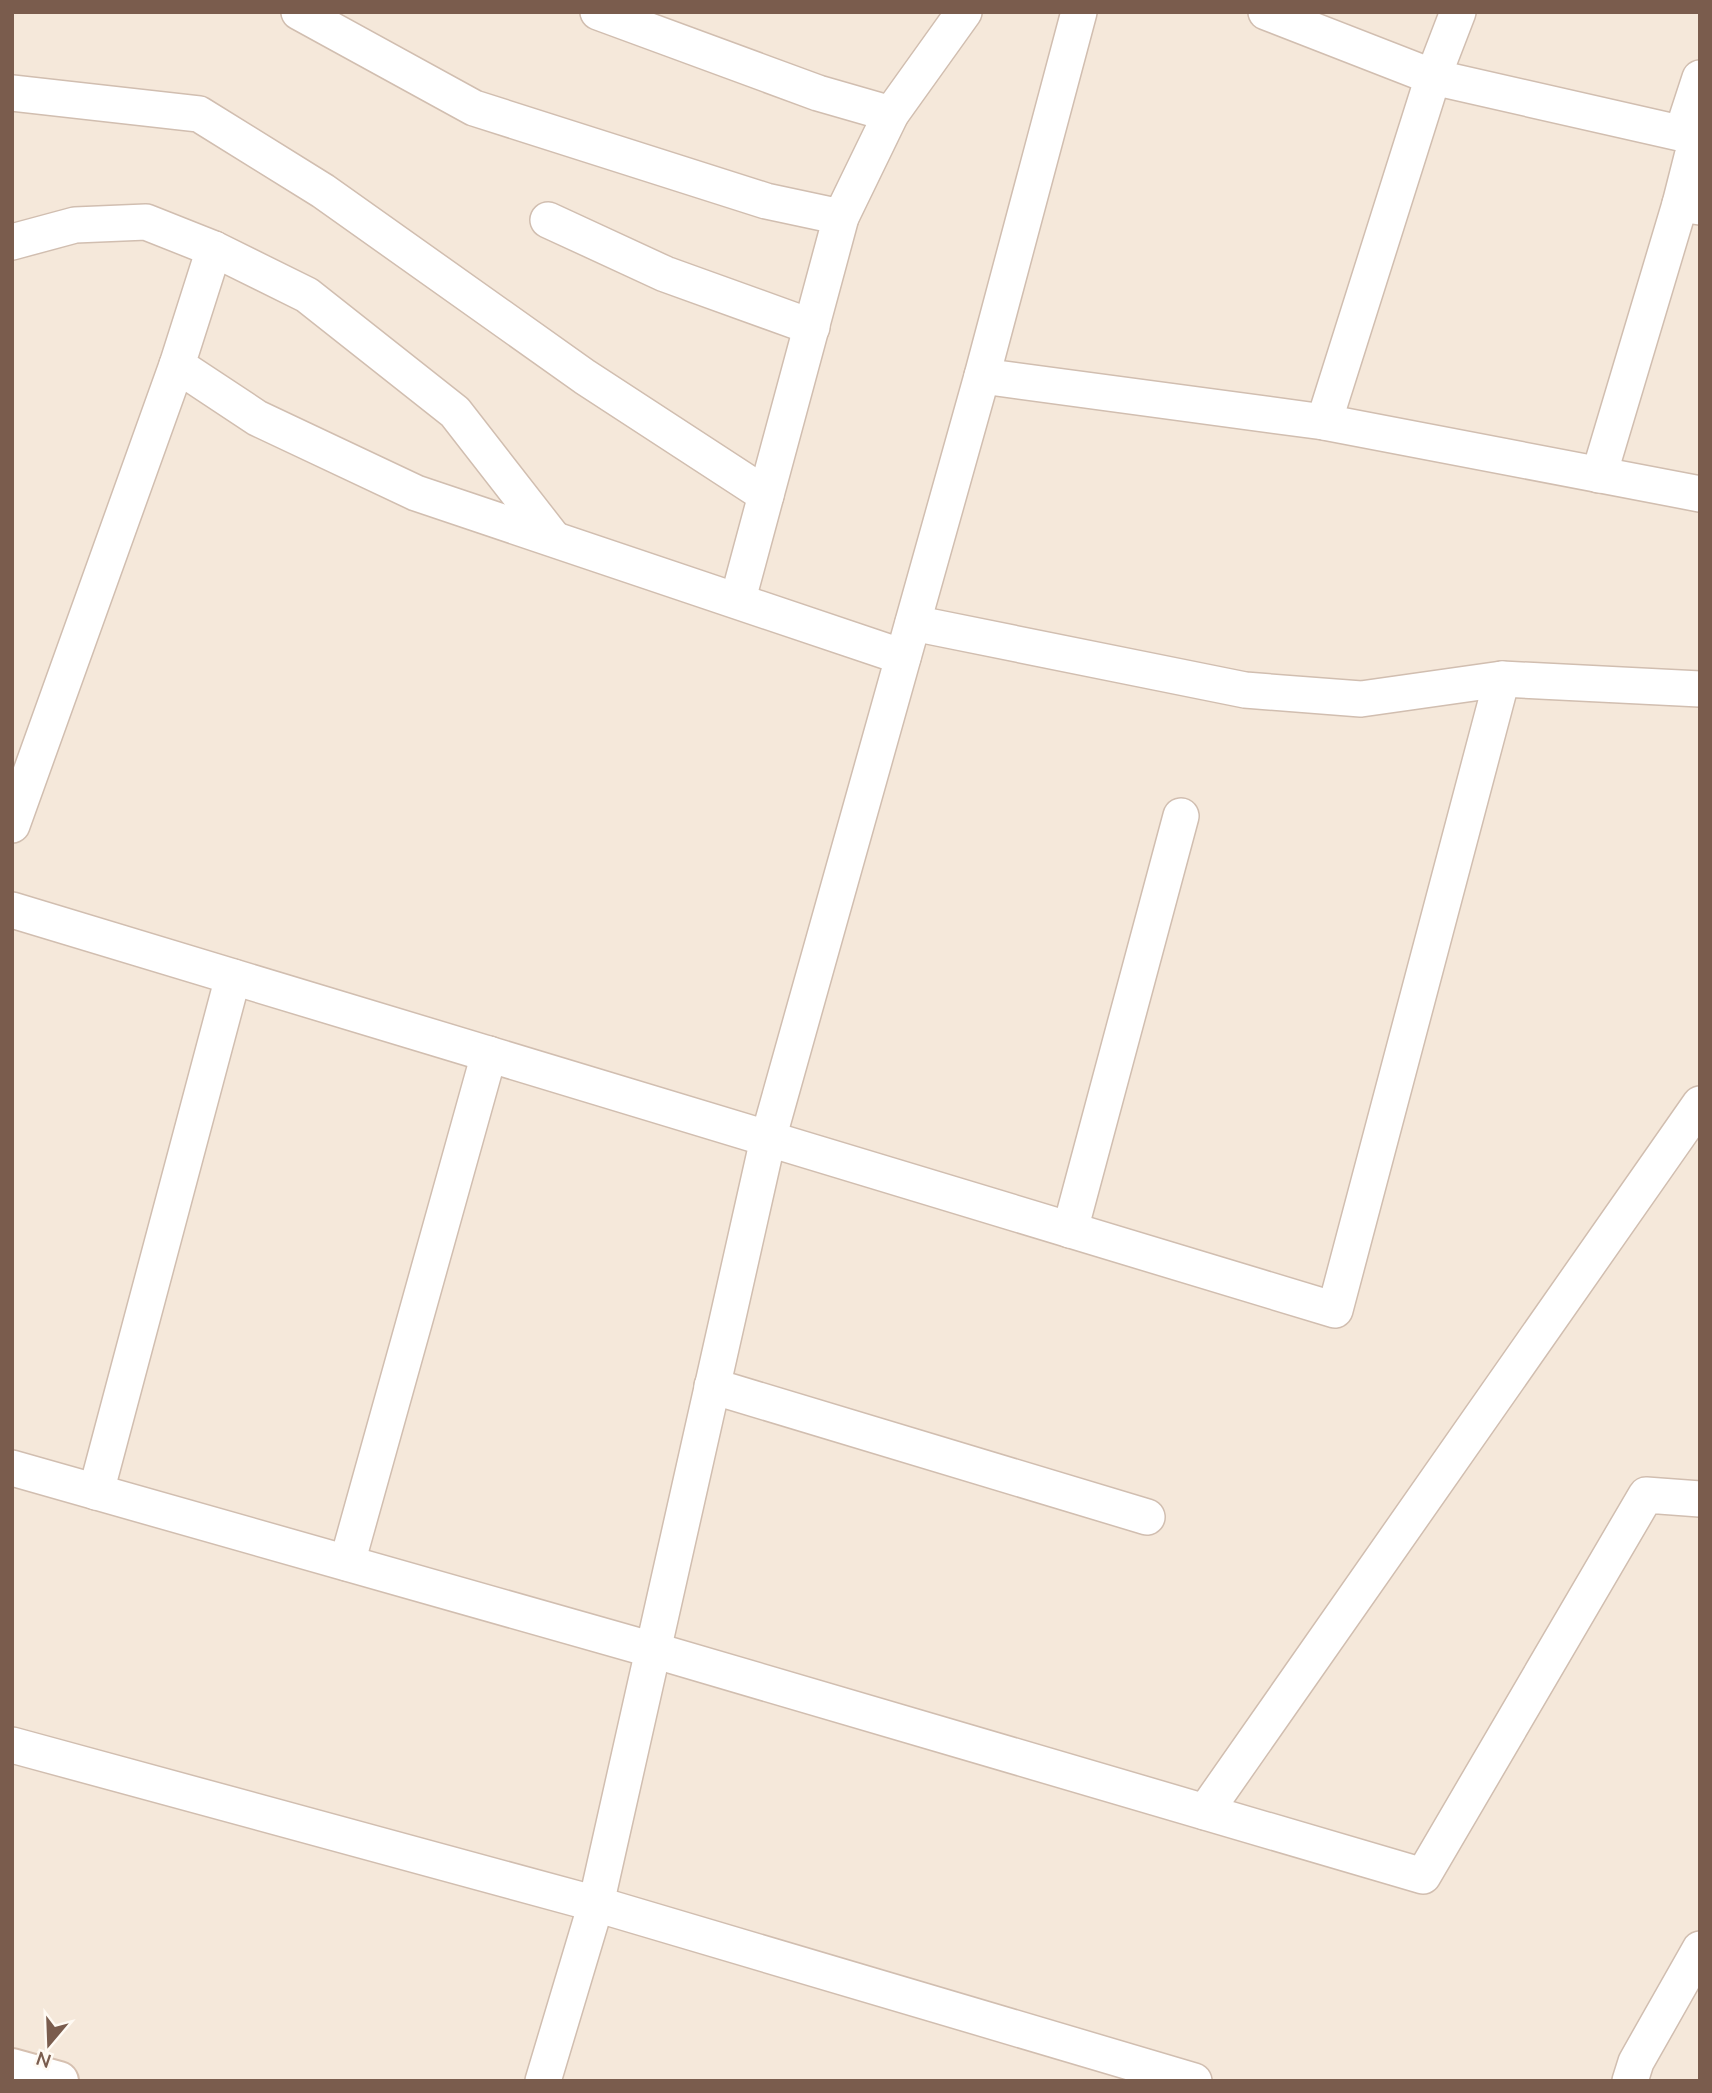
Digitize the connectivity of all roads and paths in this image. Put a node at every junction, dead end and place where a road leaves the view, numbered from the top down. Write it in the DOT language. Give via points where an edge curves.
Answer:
graph roads {
  1 [pos="299,12"];
  2 [pos="598,12"];
  3 [pos="1079,12"];
  4 [pos="1266,12"];
  5 [pos="1458,12"];
  6 [pos="961,13"];
  7 [pos="1433,77"];
  8 [pos="1700,78"];
  9 [pos="12,93"];
  10 [pos="891,114"];
  11 [pos="1682,133"];
  12 [pos="1690,206"];
  13 [pos="841,217"];
  14 [pos="548,220"];
  15 [pos="12,242"];
  16 [pos="214,249"];
  17 [pos="812,327"];
  18 [pos="177,365"];
  19 [pos="982,376"];
  20 [pos="1324,422"];
  21 [pos="1599,475"];
  22 [pos="1700,494"];
  23 [pos="766,495"];
  24 [pos="553,538"];
  25 [pos="738,599"];
  26 [pos="913,623"];
  27 [pos="903,657"];
  28 [pos="1502,679"];
  29 [pos="1700,689"];
  30 [pos="1181,816"];
  31 [pos="12,825"];
  32 [pos="12,910"];
  33 [pos="233,977"];
  34 [pos="488,1054"];
  35 [pos="1700,1104"];
  36 [pos="768,1139"];
  37 [pos="1070,1230"];
  38 [pos="712,1387"];
  39 [pos="12,1468"];
  40 [pos="96,1492"];
  41 [pos="1700,1499"];
  42 [pos="1147,1517"];
  43 [pos="347,1563"];
  44 [pos="653,1650"];
  45 [pos="12,1745"];
  46 [pos="1205,1812"];
  47 [pos="596,1904"];
  48 [pos="1700,1949"];
  49 [pos="12,2068"];
  50 [pos="59,2081"];
  51 [pos="543,2081"];
  52 [pos="1194,2081"];
  53 [pos="1630,2081"];
  1 -- 13 [label="street" via="474,108 766,201"];
  2 -- 10 [label="street" via="818,93"];
  3 -- 19 [label="street"];
  4 -- 7 [label="street"];
  5 -- 7 [label="street"];
  6 -- 10 [label="street"];
  7 -- 11 [label="street"];
  7 -- 20 [label="street"];
  8 -- 11 [label="street"];
  9 -- 23 [label="street" via="199,114 323,191 585,377"];
  10 -- 13 [label="street"];
  11 -- 12 [label="street" via="1697,137"];
  12 -- 21 [label="street"];
  13 -- 17 [label="street"];
  14 -- 17 [label="street" via="665,274"];
  15 -- 16 [label="street" via="75,225 146,222"];
  16 -- 18 [label="street"];
  16 -- 24 [label="street" via="307,295 455,412"];
  17 -- 23 [label="street"];
  18 -- 24 [label="street" via="257,418 416,493"];
  18 -- 31 [label="street"];
  19 -- 20 [label="street"];
  19 -- 26 [label="street"];
  20 -- 21 [label="street"];
  21 -- 22 [label="street"];
  23 -- 25 [label="street"];
  24 -- 25 [label="street"];
  25 -- 27 [label="street"];
  26 -- 27 [label="street"];
  26 -- 28 [label="street" via="1245,690 1361,699"];
  27 -- 36 [label="street"];
  28 -- 29 [label="street"];
  28 -- 37 [label="street" via="1335,1310"];
  30 -- 37 [label="street"];
  32 -- 33 [label="street"];
  33 -- 34 [label="street"];
  33 -- 40 [label="street"];
  34 -- 36 [label="street"];
  34 -- 43 [label="street"];
  35 -- 46 [label="street"];
  36 -- 37 [label="street"];
  36 -- 38 [label="street"];
  38 -- 42 [label="street"];
  38 -- 44 [label="street"];
  39 -- 40 [label="street"];
  40 -- 43 [label="street"];
  41 -- 46 [label="street" via="1646,1494 1423,1876"];
  43 -- 44 [label="street"];
  44 -- 46 [label="street"];
  44 -- 47 [label="street"];
  45 -- 47 [label="street"];
  47 -- 51 [label="street"];
  47 -- 52 [label="street"];
  48 -- 53 [label="street" via="1636,2062"];
  49 -- 50 [label="street"];
}
